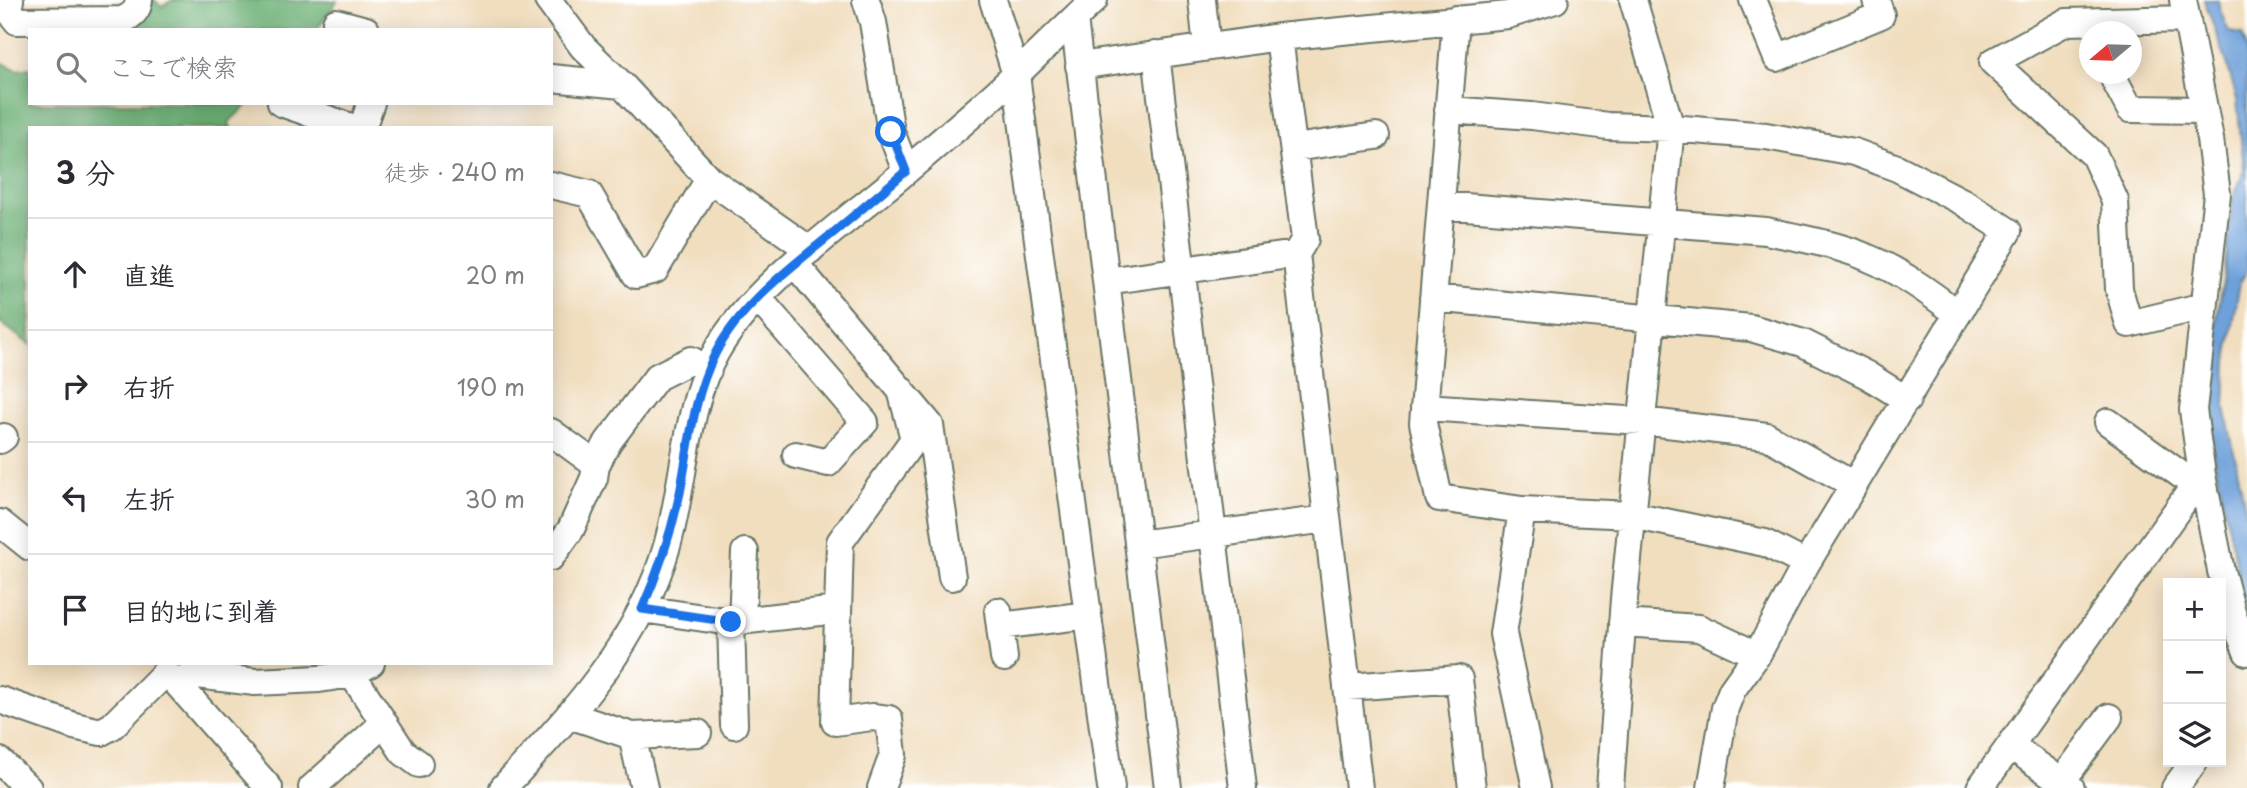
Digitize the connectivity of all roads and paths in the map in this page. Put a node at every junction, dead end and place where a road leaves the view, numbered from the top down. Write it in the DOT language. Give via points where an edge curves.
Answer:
graph roads {
  1 [pos="10,0"];
  2 [pos="139,0"];
  3 [pos="548,0"];
  4 [pos="866,0"];
  5 [pos="993,0"];
  6 [pos="1094,0"];
  7 [pos="1202,0"];
  8 [pos="1555,0"];
  9 [pos="1633,0"];
  10 [pos="1753,0"];
  11 [pos="1876,0"];
  12 [pos="2185,10"];
  13 [pos="1074,19"];
  14 [pos="1456,19"];
  15 [pos="335,22"];
  16 [pos="358,28"];
  17 [pos="1279,37"];
  18 [pos="1207,47"];
  19 [pos="1156,54"];
  20 [pos="1079,66"];
  21 [pos="1016,75"];
  22 [pos="553,78"];
  23 [pos="2117,84"];
  24 [pos="622,85"];
  25 [pos="287,105"];
  26 [pos="370,105"];
  27 [pos="1448,110"];
  28 [pos="2204,110"];
  29 [pos="348,126"];
  30 [pos="363,126"];
  31 [pos="1671,128"];
  32 [pos="1376,136"];
  33 [pos="1294,148"];
  34 [pos="906,171"];
  35 [pos="709,179"];
  36 [pos="553,185"];
  37 [pos="1441,205"];
  38 [pos="1661,223"];
  39 [pos="1296,254"];
  40 [pos="803,257"];
  41 [pos="1182,269"];
  42 [pos="1106,281"];
  43 [pos="758,298"];
  44 [pos="1433,298"];
  45 [pos="2204,306"];
  46 [pos="1958,314"];
  47 [pos="1652,320"];
  48 [pos="708,370"];
  49 [pos="901,390"];
  50 [pos="1907,400"];
  51 [pos="1424,407"];
  52 [pos="1642,421"];
  53 [pos="2108,422"];
  54 [pos="553,433"];
  55 [pos="796,455"];
  56 [pos="596,465"];
  57 [pos="2198,480"];
  58 [pos="1854,485"];
  59 [pos="1522,510"];
  60 [pos="1632,515"];
  61 [pos="1327,519"];
  62 [pos="0,523"];
  63 [pos="1213,533"];
  64 [pos="1138,544"];
  65 [pos="28,545"];
  66 [pos="745,552"];
  67 [pos="553,554"];
  68 [pos="1806,564"];
  69 [pos="952,577"];
  70 [pos="642,609"];
  71 [pos="838,610"];
  72 [pos="1088,615"];
  73 [pos="736,621"];
  74 [pos="1622,623"];
  75 [pos="2247,653"];
  76 [pos="1757,655"];
  77 [pos="1004,657"];
  78 [pos="361,669"];
  79 [pos="165,673"];
  80 [pos="1347,687"];
  81 [pos="0,700"];
  82 [pos="569,715"];
  83 [pos="2109,717"];
  84 [pos="383,724"];
  85 [pos="734,725"];
  86 [pos="698,733"];
  87 [pos="632,736"];
  88 [pos="2011,746"];
  89 [pos="0,761"];
  90 [pos="419,764"];
  91 [pos="2190,767"];
  92 [pos="2066,785"];
  93 [pos="28,788"];
  94 [pos="270,788"];
  95 [pos="312,788"];
  96 [pos="503,788"];
  97 [pos="644,788"];
  98 [pos="881,788"];
  99 [pos="1111,788"];
  100 [pos="1168,788"];
  101 [pos="1243,788"];
  102 [pos="1359,788"];
  103 [pos="1472,788"];
  104 [pos="1536,788"];
  105 [pos="1610,788"];
  106 [pos="1711,788"];
  107 [pos="1980,788"];
  108 [pos="2175,788"];
  1 -- 2 [label="street" via="8,8 17,21 122,20 138,8"];
  3 -- 24 [label="street" via="583,47"];
  4 -- 34 [label="street" via="891,132"];
  5 -- 21 [label="street"];
  6 -- 13 [label="street"];
  7 -- 18 [label="street"];
  8 -- 14 [label="street" via="1508,15"];
  9 -- 31 [label="street"];
  10 -- 11 [label="street" via="1777,58 1881,15"];
  12 -- 28 [label="street"];
  12 -- 45 [label="street" via="2066,22 1993,62 2094,155 2115,201 2119,289 2129,324"];
  13 -- 20 [label="street"];
  13 -- 21 [label="street"];
  14 -- 17 [label="street"];
  14 -- 27 [label="street"];
  15 -- 16 [label="street"];
  17 -- 18 [label="street"];
  17 -- 33 [label="street"];
  18 -- 19 [label="street"];
  19 -- 20 [label="street"];
  19 -- 41 [label="street"];
  20 -- 42 [label="street"];
  21 -- 34 [label="street"];
  21 -- 72 [label="street"];
  22 -- 24 [label="street"];
  23 -- 28 [label="street" via="2130,109"];
  24 -- 35 [label="street"];
  25 -- 29 [label="street"];
  26 -- 30 [label="street"];
  27 -- 31 [label="street"];
  27 -- 37 [label="street"];
  28 -- 45 [label="street" via="2217,194"];
  31 -- 38 [label="street"];
  31 -- 46 [label="street" via="1766,136 1854,152 1897,167 2008,231"];
  32 -- 33 [label="street"];
  33 -- 39 [label="street" via="1305,239"];
  34 -- 40 [label="street"];
  35 -- 36 [label="street" via="655,270 636,275 589,194"];
  35 -- 40 [label="street"];
  37 -- 38 [label="street"];
  37 -- 44 [label="street"];
  38 -- 46 [label="street" via="1766,231 1866,257 1917,283"];
  38 -- 47 [label="street"];
  39 -- 41 [label="street"];
  39 -- 61 [label="street"];
  40 -- 43 [label="street"];
  40 -- 49 [label="street"];
  41 -- 42 [label="street"];
  41 -- 63 [label="street"];
  42 -- 64 [label="street"];
  43 -- 48 [label="street" via="715,352"];
  43 -- 55 [label="street" via="865,422 828,463"];
  44 -- 47 [label="street"];
  44 -- 51 [label="street"];
  45 -- 57 [label="street" via="2193,410"];
  46 -- 50 [label="street"];
  47 -- 50 [label="street" via="1751,328 1803,343"];
  47 -- 52 [label="street"];
  48 -- 56 [label="street" via="691,360 657,377"];
  48 -- 70 [label="street" via="667,545"];
  49 -- 69 [label="street" via="930,425"];
  49 -- 71 [label="street" via="914,439 840,542"];
  50 -- 58 [label="street"];
  51 -- 52 [label="street"];
  51 -- 59 [label="street" via="1423,423 1439,498"];
  52 -- 58 [label="street" via="1767,436"];
  52 -- 60 [label="street"];
  53 -- 57 [label="street"];
  54 -- 56 [label="street"];
  56 -- 67 [label="street" via="571,529"];
  57 -- 75 [label="street"];
  57 -- 88 [label="street"];
  58 -- 68 [label="street"];
  59 -- 60 [label="street"];
  59 -- 104 [label="street" via="1503,634"];
  60 -- 68 [label="street" via="1765,543"];
  60 -- 74 [label="street"];
  61 -- 63 [label="street"];
  61 -- 80 [label="street"];
  62 -- 65 [label="street"];
  63 -- 64 [label="street"];
  63 -- 101 [label="street"];
  64 -- 100 [label="street"];
  66 -- 73 [label="street"];
  68 -- 76 [label="street"];
  70 -- 73 [label="street"];
  70 -- 82 [label="street" via="608,668"];
  71 -- 73 [label="street"];
  71 -- 98 [label="street" via="835,722 889,719 893,755"];
  72 -- 77 [label="street" via="998,617"];
  72 -- 99 [label="street"];
  73 -- 85 [label="street"];
  74 -- 76 [label="street" via="1699,628"];
  74 -- 105 [label="street"];
  76 -- 106 [label="street" via="1725,708"];
  78 -- 79 [label="street" via="320,679 255,682"];
  78 -- 84 [label="street"];
  79 -- 81 [label="street" via="113,726 100,732"];
  79 -- 94 [label="street"];
  80 -- 102 [label="street"];
  80 -- 103 [label="street" via="1459,679"];
  82 -- 87 [label="street"];
  82 -- 96 [label="street"];
  83 -- 92 [label="street"];
  84 -- 90 [label="street" via="403,752"];
  84 -- 95 [label="street"];
  86 -- 87 [label="street"];
  87 -- 97 [label="street"];
  88 -- 92 [label="street"];
  88 -- 107 [label="street"];
  89 -- 93 [label="street"];
  91 -- 108 [label="street"];
}
